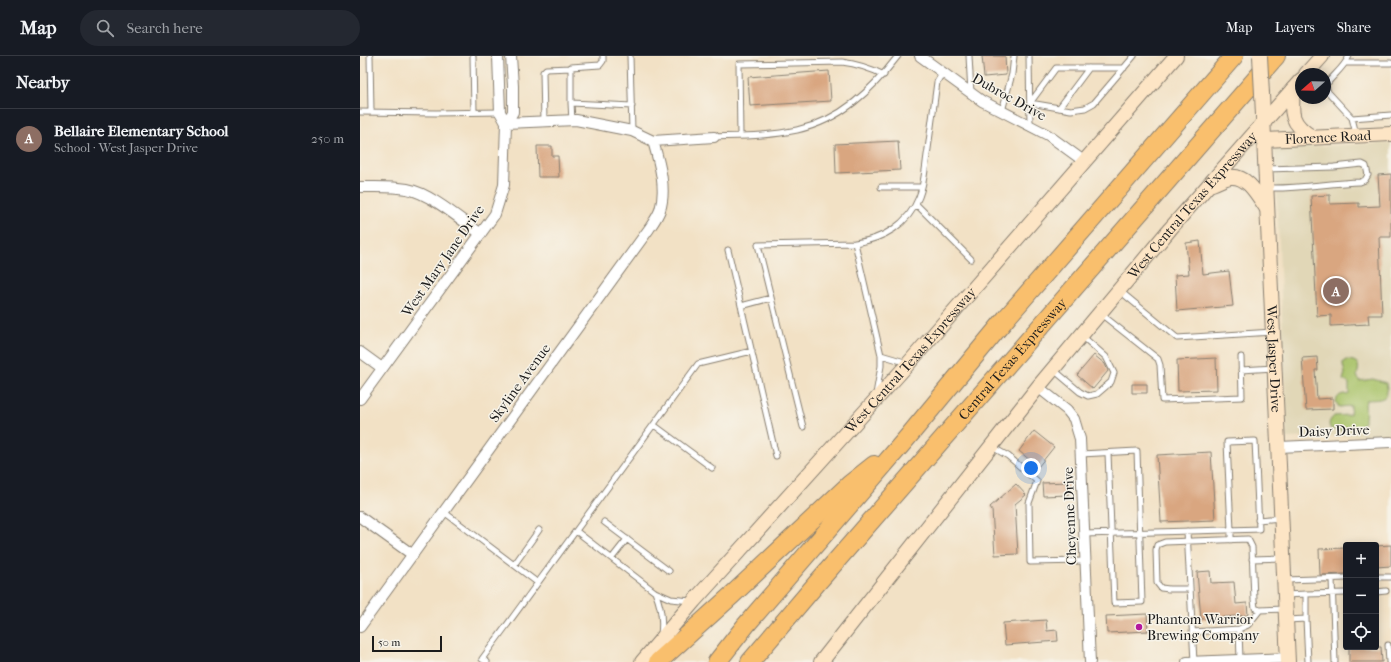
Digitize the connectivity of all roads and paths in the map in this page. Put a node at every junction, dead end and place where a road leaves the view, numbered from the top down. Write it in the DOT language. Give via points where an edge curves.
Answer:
graph roads {
  1 [pos="370,56"];
  2 [pos="473,56"];
  3 [pos="498,56"];
  4 [pos="511,56"];
  5 [pos="603,56"];
  6 [pos="630,56"];
  7 [pos="898,56"];
  8 [pos="920,56"];
  9 [pos="969,56"];
  10 [pos="1014,56"];
  11 [pos="1029,56"];
  12 [pos="1134,56"];
  13 [pos="1176,56"];
  14 [pos="1234,56"];
  15 [pos="1260,56"];
  16 [pos="1276,56"];
  17 [pos="1322,56"];
  18 [pos="1349,56"];
  19 [pos="1346,63"];
  20 [pos="1391,63"];
  21 [pos="571,68"];
  22 [pos="1089,68"];
  23 [pos="1124,68"];
  24 [pos="1311,68"];
  25 [pos="943,72"];
  26 [pos="884,75"];
  27 [pos="1295,87"];
  28 [pos="970,93"];
  29 [pos="1295,93"];
  30 [pos="571,103"];
  31 [pos="1030,103"];
  32 [pos="632,106"];
  33 [pos="1060,108"];
  34 [pos="1002,111"];
  35 [pos="360,112"];
  36 [pos="371,112"];
  37 [pos="474,112"];
  38 [pos="500,112"];
  39 [pos="1391,115"];
  40 [pos="1352,118"];
  41 [pos="572,121"];
  42 [pos="544,122"];
  43 [pos="506,123"];
  44 [pos="1263,123"];
  45 [pos="1030,125"];
  46 [pos="632,131"];
  47 [pos="1391,134"];
  48 [pos="1357,135"];
  49 [pos="740,136"];
  50 [pos="714,137"];
  51 [pos="1312,137"];
  52 [pos="1264,140"];
  53 [pos="653,141"];
  54 [pos="1085,162"];
  55 [pos="1265,169"];
  56 [pos="1210,185"];
  57 [pos="881,187"];
  58 [pos="922,187"];
  59 [pos="360,188"];
  60 [pos="1266,188"];
  61 [pos="916,204"];
  62 [pos="1267,209"];
  63 [pos="481,234"];
  64 [pos="855,243"];
  65 [pos="728,250"];
  66 [pos="971,259"];
  67 [pos="1119,290"];
  68 [pos="771,298"];
  69 [pos="741,306"];
  70 [pos="1100,313"];
  71 [pos="1273,332"];
  72 [pos="1081,335"];
  73 [pos="752,351"];
  74 [pos="360,352"];
  75 [pos="881,355"];
  76 [pos="1241,357"];
  77 [pos="908,364"];
  78 [pos="382,368"];
  79 [pos="1275,368"];
  80 [pos="1053,369"];
  81 [pos="1241,370"];
  82 [pos="1038,387"];
  83 [pos="360,399"];
  84 [pos="875,402"];
  85 [pos="654,425"];
  86 [pos="803,427"];
  87 [pos="907,438"];
  88 [pos="1391,442"];
  89 [pos="991,447"];
  90 [pos="1279,447"];
  91 [pos="1108,453"];
  92 [pos="1081,454"];
  93 [pos="776,456"];
  94 [pos="712,468"];
  95 [pos="444,512"];
  96 [pos="360,517"];
  97 [pos="1282,518"];
  98 [pos="1258,520"];
  99 [pos="604,522"];
  100 [pos="540,530"];
  101 [pos="1231,530"];
  102 [pos="576,531"];
  103 [pos="1187,531"];
  104 [pos="1140,532"];
  105 [pos="1112,533"];
  106 [pos="1084,534"];
  107 [pos="626,539"];
  108 [pos="1231,540"];
  109 [pos="1188,541"];
  110 [pos="412,555"];
  111 [pos="612,558"];
  112 [pos="1284,558"];
  113 [pos="1252,559"];
  114 [pos="1086,561"];
  115 [pos="514,565"];
  116 [pos="669,571"];
  117 [pos="1379,577"];
  118 [pos="1391,577"];
  119 [pos="1343,578"];
  120 [pos="1332,579"];
  121 [pos="1284,580"];
  122 [pos="538,583"];
  123 [pos="1189,589"];
  124 [pos="1386,591"];
  125 [pos="655,592"];
  126 [pos="1379,592"];
  127 [pos="1332,593"];
  128 [pos="1343,593"];
  129 [pos="1306,594"];
  130 [pos="1285,595"];
  131 [pos="694,601"];
  132 [pos="1260,610"];
  133 [pos="1286,615"];
  134 [pos="1306,619"];
  135 [pos="360,627"];
  136 [pos="1239,629"];
  137 [pos="1192,632"];
  138 [pos="660,639"];
  139 [pos="1388,645"];
  140 [pos="1240,660"];
  141 [pos="1288,660"];
  142 [pos="487,662"];
  143 [pos="642,662"];
  144 [pos="658,662"];
  145 [pos="717,662"];
  146 [pos="750,662"];
  147 [pos="821,662"];
  148 [pos="1090,662"];
  149 [pos="1187,662"];
  150 [pos="1194,662"];
  151 [pos="1308,662"];
  152 [pos="1335,662"];
  153 [pos="1389,662"];
  1 -- 36 [label="lane"];
  2 -- 37 [label="lane"];
  3 -- 38 [label="street"];
  4 -- 43 [label="street, West Mary Jane Drive" via="513,112"];
  5 -- 21 [label="lane" via="600,65"];
  6 -- 32 [label="lane"];
  7 -- 26 [label="lane"];
  8 -- 25 [label="street, Dubroc Drive"];
  9 -- 28 [label="lane"];
  10 -- 34 [label="lane"];
  11 -- 31 [label="lane"];
  12 -- 23 [label="lane"];
  13 -- 54 [label="main road, West Central Texas Expressway"];
  14 -- 87 [label="highway, Central Texas Expressway" via="1008,316"];
  15 -- 44 [label="main road, West Jasper Drive, bridge"];
  16 -- 146 [label="highway, Central Texas Expressway"];
  17 -- 24 [label="main road"];
  18 -- 19 [label="lane"];
  19 -- 20 [label="lane"];
  19 -- 40 [label="lane" via="1326,85 1328,92"];
  21 -- 30 [label="lane"];
  21 -- 42 [label="lane" via="546,69 543,72"];
  22 -- 23 [label="lane"];
  22 -- 31 [label="lane" via="1056,68"];
  22 -- 33 [label="lane"];
  23 -- 33 [label="lane" via="1094,104 1071,110"];
  25 -- 28 [label="street, Dubroc Drive"];
  25 -- 58 [label="lane" via="937,82"];
  26 -- 49 [label="lane" via="857,101 832,118 797,130"];
  26 -- 49 [label="lane" via="854,63 842,62 739,64"];
  27 -- 44 [label="main road, West Central Texas Expressway"];
  28 -- 34 [label="street, Dubroc Drive"];
  29 -- 51 [label="main road" via="1293,117 1300,129"];
  30 -- 32 [label="lane"];
  30 -- 41 [label="lane"];
  31 -- 33 [label="lane"];
  31 -- 45 [label="lane"];
  32 -- 46 [label="lane"];
  34 -- 45 [label="street, Dubroc Drive"];
  35 -- 36 [label="lane"];
  36 -- 37 [label="lane"];
  37 -- 38 [label="lane"];
  38 -- 43 [label="street"];
  39 -- 40 [label="lane"];
  40 -- 48 [label="lane"];
  41 -- 42 [label="street"];
  41 -- 46 [label="street"];
  42 -- 43 [label="street"];
  43 -- 63 [label="street, West Mary Jane Drive" via="504,185 494,214"];
  44 -- 52 [label="main road, West Jasper Drive"];
  44 -- 56 [label="main road, West Central Texas Expressway"];
  45 -- 54 [label="street, Dubroc Drive" via="1048,134"];
  46 -- 53 [label="street"];
  47 -- 48 [label="main road, Florence Road"];
  48 -- 51 [label="main road, Florence Road"];
  49 -- 50 [label="lane"];
  50 -- 53 [label="street"];
  51 -- 52 [label="main road, Florence Road"];
  52 -- 55 [label="main road, West Jasper Drive"];
  53 -- 95 [label="street, Skyline Avenue" via="663,194 660,211"];
  54 -- 77 [label="main road, West Central Texas Expressway"];
  55 -- 60 [label="main road, West Jasper Drive"];
  55 -- 60 [label="lane" via="1362,164 1366,166 1368,175 1360,182"];
  56 -- 62 [label="main road" via="1230,178 1242,178"];
  56 -- 67 [label="main road, West Central Texas Expressway"];
  57 -- 58 [label="lane"];
  58 -- 61 [label="lane"];
  59 -- 63 [label="street" via="408,189 430,198"];
  60 -- 62 [label="main road, West Jasper Drive"];
  61 -- 64 [label="lane" via="884,235"];
  61 -- 66 [label="lane"];
  62 -- 71 [label="main road, West Jasper Drive"];
  63 -- 78 [label="street, West Mary Jane Drive"];
  64 -- 68 [label="lane" via="758,245"];
  64 -- 75 [label="lane"];
  65 -- 69 [label="lane"];
  67 -- 70 [label="main road, West Central Texas Expressway"];
  67 -- 71 [label="lane" via="1177,338"];
  68 -- 69 [label="lane"];
  68 -- 86 [label="lane"];
  69 -- 73 [label="lane"];
  70 -- 72 [label="main road, West Central Texas Expressway"];
  70 -- 81 [label="lane" via="1158,359 1162,400 1242,397"];
  71 -- 79 [label="main road, West Jasper Drive"];
  72 -- 80 [label="main road, West Central Texas Expressway"];
  72 -- 80 [label="lane" via="1106,357 1114,373 1111,382 1097,394 1088,396"];
  73 -- 85 [label="lane" via="698,364"];
  73 -- 93 [label="lane"];
  74 -- 78 [label="street"];
  75 -- 77 [label="lane"];
  75 -- 84 [label="lane"];
  76 -- 81 [label="lane"];
  77 -- 84 [label="main road, West Central Texas Expressway"];
  78 -- 83 [label="street, West Mary Jane Drive"];
  79 -- 81 [label="lane"];
  79 -- 90 [label="main road, West Jasper Drive"];
  80 -- 82 [label="main road, West Central Texas Expressway"];
  82 -- 89 [label="main road, West Central Texas Expressway"];
  82 -- 92 [label="street, Cheyenne Drive" via="1067,410 1074,419"];
  84 -- 131 [label="main road, West Central Texas Expressway"];
  85 -- 94 [label="lane"];
  85 -- 102 [label="lane"];
  87 -- 144 [label="highway" via="850,484"];
  87 -- 145 [label="highway, Central Texas Expressway"];
  88 -- 90 [label="street, Daisy Drive"];
  89 -- 114 [label="lane" via="1008,456 1037,480 1029,502 1030,562"];
  89 -- 147 [label="main road, West Central Texas Expressway"];
  90 -- 97 [label="main road, West Jasper Drive"];
  91 -- 92 [label="lane"];
  91 -- 104 [label="lane" via="1137,451"];
  91 -- 105 [label="lane"];
  92 -- 106 [label="street, Cheyenne Drive"];
  95 -- 110 [label="street, Skyline Avenue"];
  95 -- 115 [label="lane"];
  96 -- 110 [label="street"];
  97 -- 98 [label="lane"];
  97 -- 112 [label="main road, West Jasper Drive"];
  98 -- 101 [label="lane" via="1259,529"];
  98 -- 101 [label="lane" via="1255,441 1227,442"];
  99 -- 107 [label="lane"];
  100 -- 115 [label="lane"];
  101 -- 103 [label="lane"];
  101 -- 108 [label="lane"];
  102 -- 111 [label="lane"];
  102 -- 122 [label="lane"];
  103 -- 104 [label="lane"];
  103 -- 109 [label="lane"];
  104 -- 105 [label="lane"];
  104 -- 105 [label="lane" via="1142,602 1114,603"];
  105 -- 106 [label="lane"];
  106 -- 114 [label="street, Cheyenne Drive"];
  107 -- 111 [label="lane"];
  107 -- 116 [label="lane"];
  108 -- 109 [label="lane"];
  108 -- 113 [label="lane" via="1248,539 1252,547"];
  109 -- 123 [label="lane"];
  109 -- 123 [label="lane" via="1165,542 1158,545 1156,550 1157,583 1161,588"];
  110 -- 135 [label="street, Skyline Avenue"];
  111 -- 125 [label="lane"];
  112 -- 113 [label="lane"];
  112 -- 121 [label="main road, West Jasper Drive"];
  113 -- 132 [label="lane" via="1255,608"];
  114 -- 148 [label="street, Cheyenne Drive"];
  115 -- 122 [label="lane"];
  117 -- 118 [label="lane"];
  119 -- 120 [label="lane"];
  120 -- 121 [label="lane"];
  120 -- 127 [label="lane"];
  121 -- 130 [label="main road, West Jasper Drive"];
  122 -- 142 [label="lane" via="482,659"];
  123 -- 137 [label="lane"];
  124 -- 126 [label="lane"];
  125 -- 131 [label="lane" via="671,599"];
  125 -- 138 [label="lane" via="662,618"];
  127 -- 128 [label="lane"];
  127 -- 129 [label="lane"];
  127 -- 152 [label="lane"];
  129 -- 130 [label="lane"];
  129 -- 134 [label="lane"];
  130 -- 133 [label="main road, West Jasper Drive"];
  131 -- 138 [label="main road, West Central Texas Expressway"];
  132 -- 133 [label="lane"];
  132 -- 136 [label="lane" via="1248,625"];
  133 -- 134 [label="lane"];
  133 -- 141 [label="main road, West Jasper Drive"];
  134 -- 151 [label="lane"];
  136 -- 137 [label="lane"];
  136 -- 140 [label="lane"];
  137 -- 150 [label="lane"];
  138 -- 143 [label="main road, West Central Texas Expressway"];
  139 -- 153 [label="lane"];
  140 -- 141 [label="street"];
  140 -- 150 [label="street"];
  149 -- 150 [label="street"];
}
